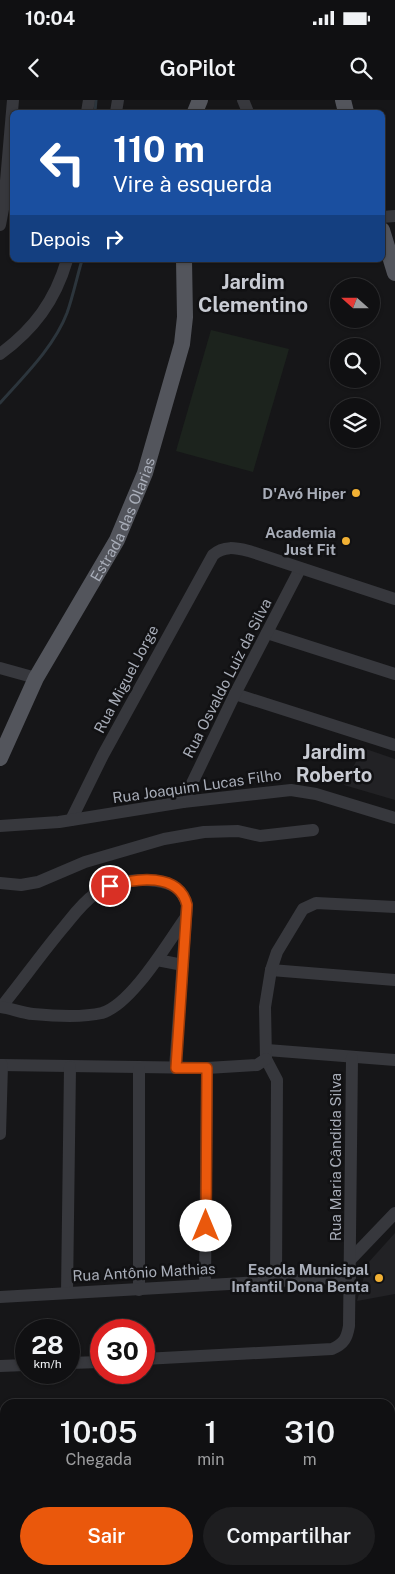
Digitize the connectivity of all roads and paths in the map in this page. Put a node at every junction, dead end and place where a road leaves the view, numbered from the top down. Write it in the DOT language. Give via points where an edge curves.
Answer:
graph roads {
  1 [pos="10,138"];
  2 [pos="0,225"];
  3 [pos="385,240"];
  4 [pos="66,262"];
  5 [pos="184,262"];
  6 [pos="395,273"];
  7 [pos="0,354"];
  8 [pos="300,569"];
  9 [pos="395,599"];
  10 [pos="267,633"];
  11 [pos="0,668"];
  12 [pos="395,674"];
  13 [pos="36,678"];
  14 [pos="235,694"];
  15 [pos="395,745"];
  16 [pos="0,758"];
  17 [pos="183,802"];
  18 [pos="395,818"];
  19 [pos="71,820"];
  20 [pos="0,826"];
  21 [pos="312,830"];
  22 [pos="0,883"];
  23 [pos="395,907"];
  24 [pos="186,917"];
  25 [pos="157,960"];
  26 [pos="183,966"];
  27 [pos="271,970"];
  28 [pos="395,980"];
  29 [pos="1,1006"];
  30 [pos="267,1054"];
  31 [pos="352,1058"];
  32 [pos="395,1060"];
  33 [pos="1,1065"];
  34 [pos="70,1067"];
  35 [pos="139,1068"];
  36 [pos="176,1068"];
  37 [pos="207,1068"];
  38 [pos="0,1134"];
  39 [pos="395,1213"];
  40 [pos="350,1260"];
  41 [pos="350,1276"];
  42 [pos="276,1282"];
  43 [pos="205,1285"];
  44 [pos="139,1290"];
  45 [pos="67,1293"];
  46 [pos="0,1297"];
  47 [pos="155,1358"];
  48 [pos="15,1365"];
  49 [pos="0,1366"];
  1 -- 2 [label="street"];
  3 -- 6 [label="main road"];
  4 -- 7 [label="street" via="52,300 38,321"];
  5 -- 13 [label="main road, Estrada das Olarias" via="182,344 145,473 117,540"];
  8 -- 9 [label="street"];
  8 -- 10 [label="street, Rua Osvaldo Luiz da Silva"];
  8 -- 19 [label="street, Rua Miguel Jorge" via="232,548 213,555 111,740"];
  10 -- 12 [label="street"];
  10 -- 14 [label="street, Rua Osvaldo Luiz da Silva"];
  11 -- 13 [label="street"];
  13 -- 16 [label="main road, Estrada das Olarias"];
  14 -- 15 [label="street"];
  14 -- 17 [label="street, Rua Osvaldo Luiz da Silva"];
  17 -- 18 [label="street, Rua Joaquim Lucas Filho" via="291,790 316,794"];
  17 -- 19 [label="street, Rua Joaquim Lucas Filho"];
  19 -- 20 [label="street, Rua Joaquim Lucas Filho"];
  21 -- 22 [label="street" via="260,836 238,831 204,832 164,839 85,862 38,882 21,885"];
  23 -- 27 [label="street" via="316,903 303,909 277,952"];
  24 -- 25 [label="street"];
  24 -- 26 [label="street"];
  24 -- 29 [label="street" via="185,897 174,886 145,880 110,886 81,906"];
  25 -- 26 [label="street"];
  25 -- 29 [label="street" via="124,999 103,1012 90,1015 34,1014 15,1012"];
  26 -- 36 [label="street"];
  27 -- 28 [label="street"];
  27 -- 30 [label="street" via="265,1007"];
  30 -- 31 [label="street"];
  30 -- 37 [label="street" via="257,1065"];
  30 -- 42 [label="street" via="277,1080"];
  31 -- 32 [label="street"];
  31 -- 40 [label="street, Rua Maria Cândida Silva"];
  33 -- 34 [label="street"];
  33 -- 38 [label="street"];
  34 -- 35 [label="street"];
  34 -- 45 [label="street"];
  35 -- 36 [label="street"];
  35 -- 44 [label="street"];
  36 -- 37 [label="street"];
  37 -- 43 [label="street"];
  39 -- 40 [label="street"];
  40 -- 41 [label="street, Rua Maria Cândida Silva"];
  41 -- 42 [label="street, Rua Antônio Mathias"];
  41 -- 47 [label="street, Rua Maria Cândida Silva" via="349,1326 341,1345"];
  42 -- 43 [label="street, Rua Antônio Mathias"];
  43 -- 44 [label="street, Rua Antônio Mathias"];
  44 -- 45 [label="street, Rua Antônio Mathias"];
  45 -- 46 [label="street, Rua Antônio Mathias"];
  48 -- 49 [label="street"];
}
